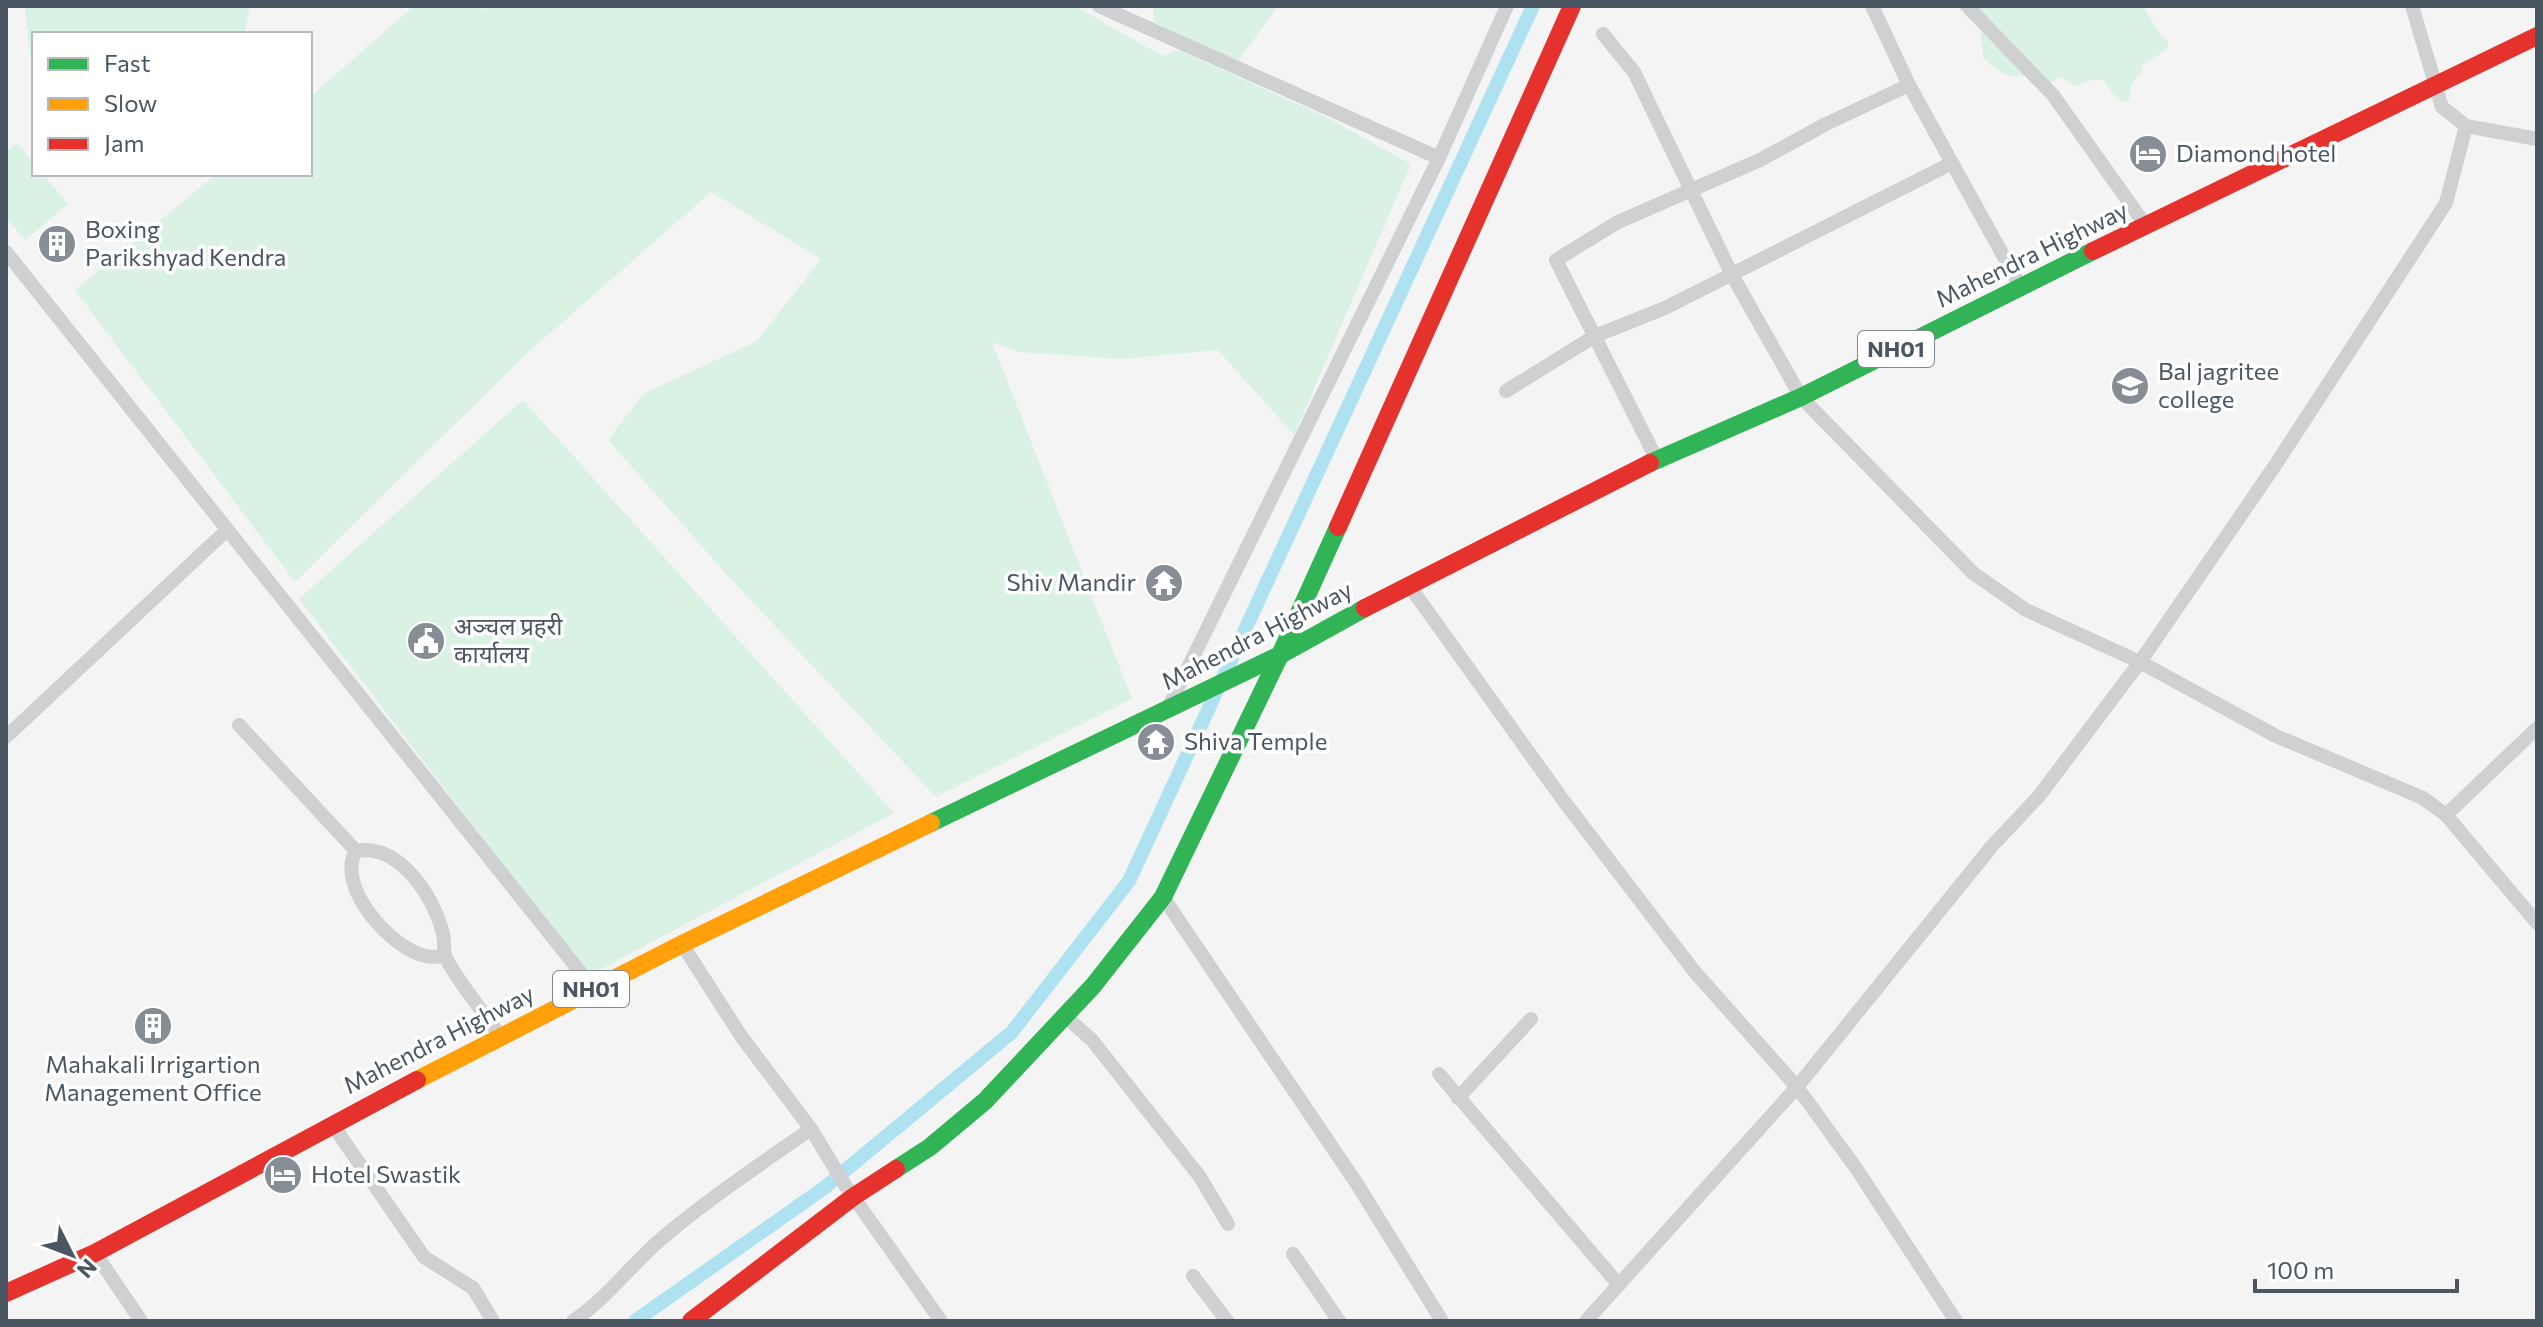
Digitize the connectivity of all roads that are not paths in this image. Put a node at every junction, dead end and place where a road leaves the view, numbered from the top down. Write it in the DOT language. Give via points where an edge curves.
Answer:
graph roads {
  1 [pos="1099,6"];
  2 [pos="1507,6"];
  3 [pos="1572,6"];
  4 [pos="1872,6"];
  5 [pos="1967,6"];
  6 [pos="2412,6"];
  7 [pos="1603,34"];
  8 [pos="2537,36"];
  9 [pos="1909,85"];
  10 [pos="2436,87"];
  11 [pos="2466,126"];
  12 [pos="2537,139"];
  13 [pos="1439,158"];
  14 [pos="1952,163"];
  15 [pos="1690,193"];
  16 [pos="2146,226"];
  17 [pos="6,252"];
  18 [pos="1731,273"];
  19 [pos="2020,286"];
  20 [pos="1595,336"];
  21 [pos="1506,391"];
  22 [pos="1801,397"];
  23 [pos="1657,460"];
  24 [pos="227,530"];
  25 [pos="1408,584"];
  26 [pos="1280,655"];
  27 [pos="2140,662"];
  28 [pos="1176,705"];
  29 [pos="239,725"];
  30 [pos="2537,728"];
  31 [pos="6,737"];
  32 [pos="2446,815"];
  33 [pos="356,851"];
  34 [pos="1163,897"];
  35 [pos="2537,923"];
  36 [pos="682,944"];
  37 [pos="445,956"];
  38 [pos="593,988"];
  39 [pos="1065,1016"];
  40 [pos="1531,1019"];
  41 [pos="500,1036"];
  42 [pos="1439,1074"];
  43 [pos="1797,1087"];
  44 [pos="1458,1098"];
  45 [pos="332,1124"];
  46 [pos="811,1129"];
  47 [pos="849,1191"];
  48 [pos="1228,1224"];
  49 [pos="95,1253"];
  50 [pos="1293,1254"];
  51 [pos="1193,1276"];
  52 [pos="1619,1285"];
  53 [pos="6,1293"];
  54 [pos="1950,1319"];
  55 [pos="141,1321"];
  56 [pos="493,1321"];
  57 [pos="573,1321"];
  58 [pos="691,1321"];
  59 [pos="941,1321"];
  60 [pos="1227,1321"];
  61 [pos="1339,1321"];
  62 [pos="1442,1321"];
  63 [pos="1586,1321"];
  1 -- 13 [label="street"];
  2 -- 13 [label="street"];
  3 -- 26 [label="main road"];
  4 -- 9 [label="street"];
  5 -- 16 [label="street" via="2053,95"];
  6 -- 10 [label="street"];
  7 -- 15 [label="street" via="1634,72"];
  8 -- 10 [label="main road, Mahendra Highway / NH01"];
  9 -- 14 [label="street"];
  9 -- 15 [label="street"];
  10 -- 11 [label="street" via="2442,107"];
  10 -- 16 [label="main road, Mahendra Highway / NH01"];
  11 -- 12 [label="street"];
  11 -- 27 [label="street" via="2446,203"];
  13 -- 28 [label="street"];
  14 -- 18 [label="street"];
  14 -- 19 [label="street"];
  15 -- 18 [label="street"];
  15 -- 20 [label="street" via="1618,222 1556,260"];
  16 -- 19 [label="main road, Mahendra Highway / NH01"];
  17 -- 24 [label="street"];
  18 -- 20 [label="street" via="1665,308"];
  18 -- 22 [label="street"];
  19 -- 22 [label="main road, Mahendra Highway / NH01"];
  20 -- 21 [label="street"];
  20 -- 23 [label="street"];
  22 -- 23 [label="main road, Mahendra Highway / NH01"];
  22 -- 27 [label="street" via="1973,573 2026,610"];
  23 -- 25 [label="main road, Mahendra Highway / NH01"];
  24 -- 31 [label="street"];
  24 -- 38 [label="street"];
  25 -- 26 [label="main road, Mahendra Highway / NH01"];
  25 -- 43 [label="street" via="1694,971"];
  26 -- 28 [label="main road, Mahendra Highway / NH01"];
  26 -- 34 [label="main road"];
  27 -- 32 [label="street" via="2276,736 2423,798"];
  27 -- 43 [label="street" via="2039,796 1992,846"];
  28 -- 36 [label="main road, Mahendra Highway / NH01"];
  29 -- 33 [label="street"];
  30 -- 32 [label="street"];
  32 -- 35 [label="street"];
  33 -- 37 [label="street" via="370,848 406,868 428,893"];
  33 -- 37 [label="street" via="350,870 359,896 380,927 426,956"];
  34 -- 39 [label="main road"];
  34 -- 62 [label="street" via="1357,1184"];
  36 -- 38 [label="main road, Mahendra Highway / NH01"];
  36 -- 46 [label="street" via="741,1036"];
  37 -- 41 [label="street"];
  38 -- 41 [label="main road, Mahendra Highway / NH01"];
  39 -- 47 [label="main road" via="985,1101 930,1147"];
  39 -- 48 [label="street" via="1092,1040 1200,1177"];
  40 -- 44 [label="street"];
  41 -- 45 [label="main road, Mahendra Highway / NH01"];
  42 -- 44 [label="street"];
  43 -- 52 [label="street"];
  43 -- 54 [label="street" via="1856,1168"];
  44 -- 52 [label="street"];
  45 -- 49 [label="main road, Mahendra Highway / NH01"];
  45 -- 56 [label="street" via="424,1257 473,1288"];
  46 -- 47 [label="street"];
  46 -- 57 [label="street" via="664,1236"];
  47 -- 58 [label="main road"];
  47 -- 59 [label="street"];
  49 -- 53 [label="main road, Mahendra Highway / NH01"];
  49 -- 55 [label="street"];
  50 -- 61 [label="street"];
  51 -- 60 [label="street"];
  52 -- 63 [label="street"];
}
